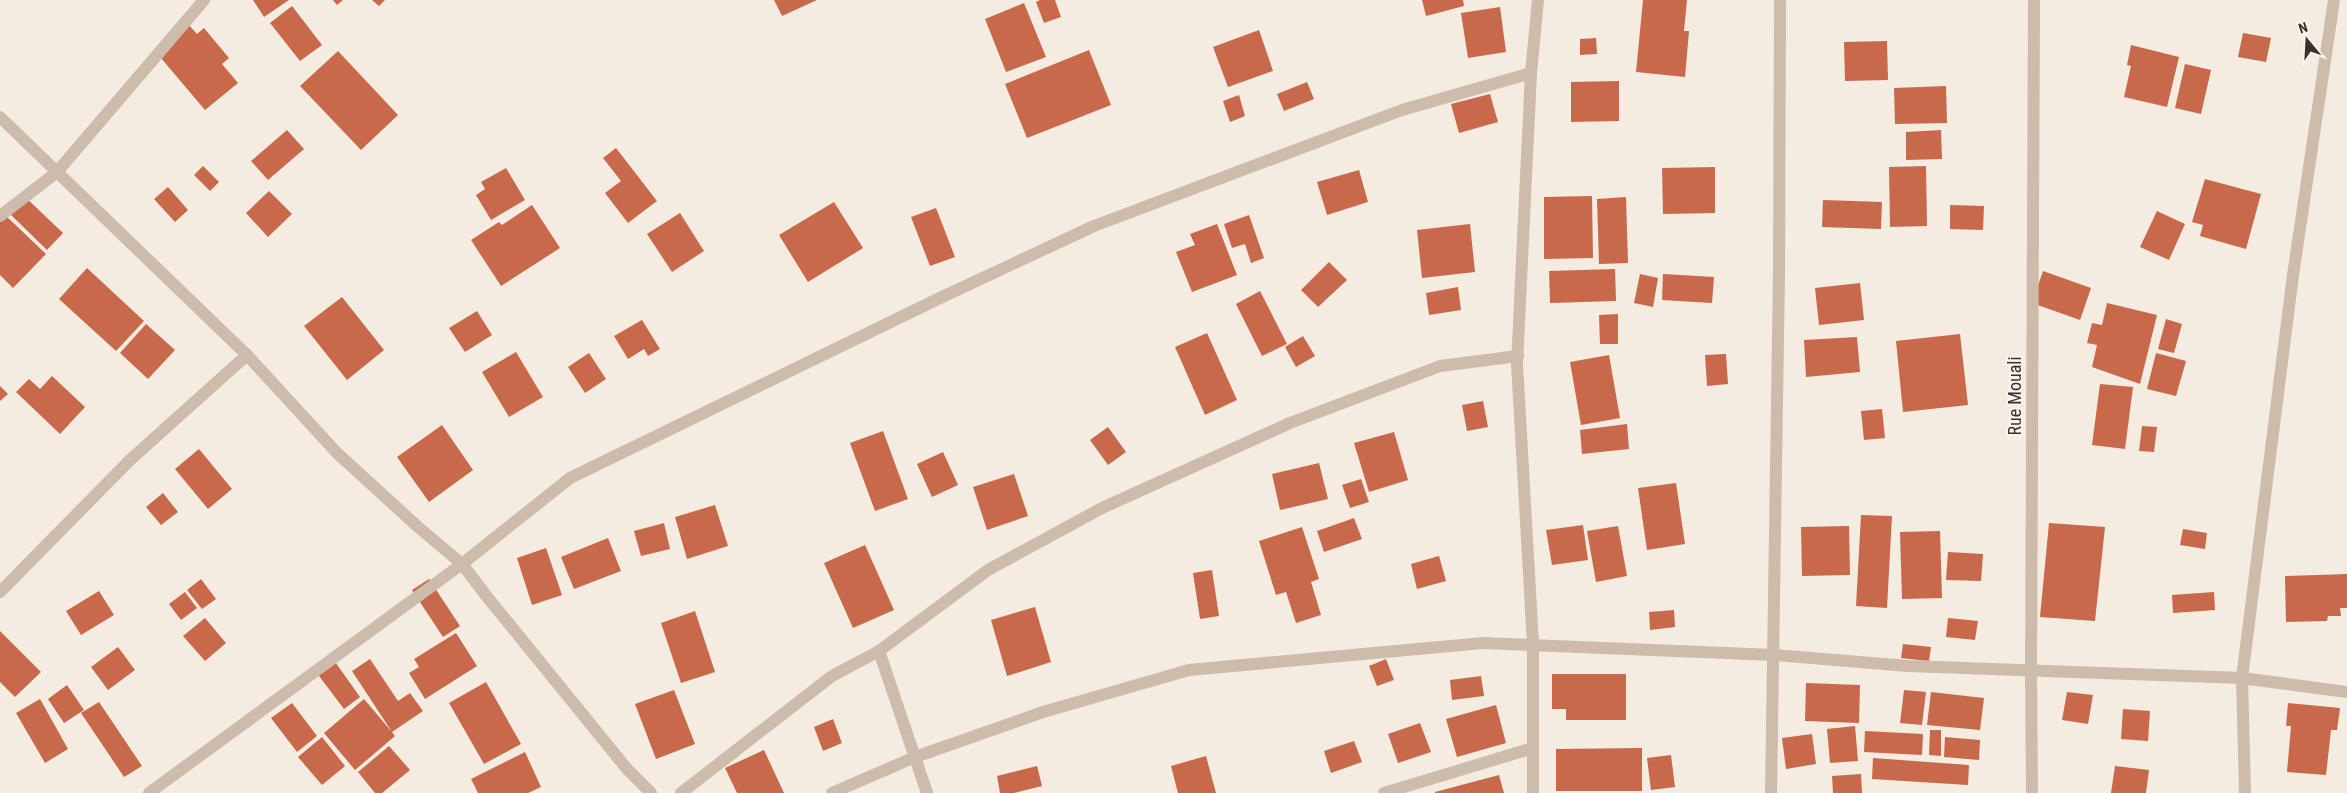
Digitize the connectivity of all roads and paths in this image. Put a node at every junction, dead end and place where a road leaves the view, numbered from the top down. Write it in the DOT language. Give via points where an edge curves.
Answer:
graph roads {
  1 [pos="204,0"];
  2 [pos="1538,0"];
  3 [pos="1780,0"];
  4 [pos="2034,0"];
  5 [pos="2334,0"];
  6 [pos="1531,73"];
  7 [pos="0,117"];
  8 [pos="57,172"];
  9 [pos="0,216"];
  10 [pos="247,355"];
  11 [pos="1518,356"];
  12 [pos="462,564"];
  13 [pos="0,592"];
  14 [pos="1533,644"];
  15 [pos="879,651"];
  16 [pos="1774,655"];
  17 [pos="2031,670"];
  18 [pos="2242,678"];
  19 [pos="2347,692"];
  20 [pos="1533,748"];
  21 [pos="915,757"];
  22 [pos="149,793"];
  23 [pos="651,793"];
  24 [pos="681,793"];
  25 [pos="832,793"];
  26 [pos="927,793"];
  27 [pos="1384,793"];
  28 [pos="1533,793"];
  29 [pos="1771,793"];
  30 [pos="2032,793"];
  31 [pos="2245,793"];
  1 -- 8 [label="street"];
  2 -- 6 [label="street"];
  3 -- 16 [label="street"];
  4 -- 17 [label="street, Rue Mouali"];
  5 -- 18 [label="street" via="2292,275"];
  6 -- 11 [label="street"];
  6 -- 12 [label="street" via="1402,110 1094,226 570,478"];
  7 -- 8 [label="street"];
  8 -- 9 [label="street"];
  8 -- 10 [label="street"];
  10 -- 12 [label="street" via="337,453"];
  10 -- 13 [label="street" via="130,460"];
  11 -- 14 [label="street"];
  11 -- 15 [label="street" via="1440,366 1290,423 1102,508 988,570"];
  12 -- 22 [label="street"];
  12 -- 23 [label="street" via="621,762"];
  14 -- 16 [label="street"];
  14 -- 20 [label="street"];
  14 -- 21 [label="street" via="1483,643 1189,670 1043,712"];
  15 -- 21 [label="street"];
  15 -- 24 [label="street" via="832,676"];
  16 -- 17 [label="street" via="1908,666"];
  16 -- 29 [label="street"];
  17 -- 18 [label="street"];
  17 -- 30 [label="street, Rue Mouali"];
  18 -- 19 [label="street"];
  18 -- 31 [label="street"];
  20 -- 27 [label="street"];
  20 -- 28 [label="street"];
  21 -- 25 [label="street"];
  21 -- 26 [label="street"];
}
